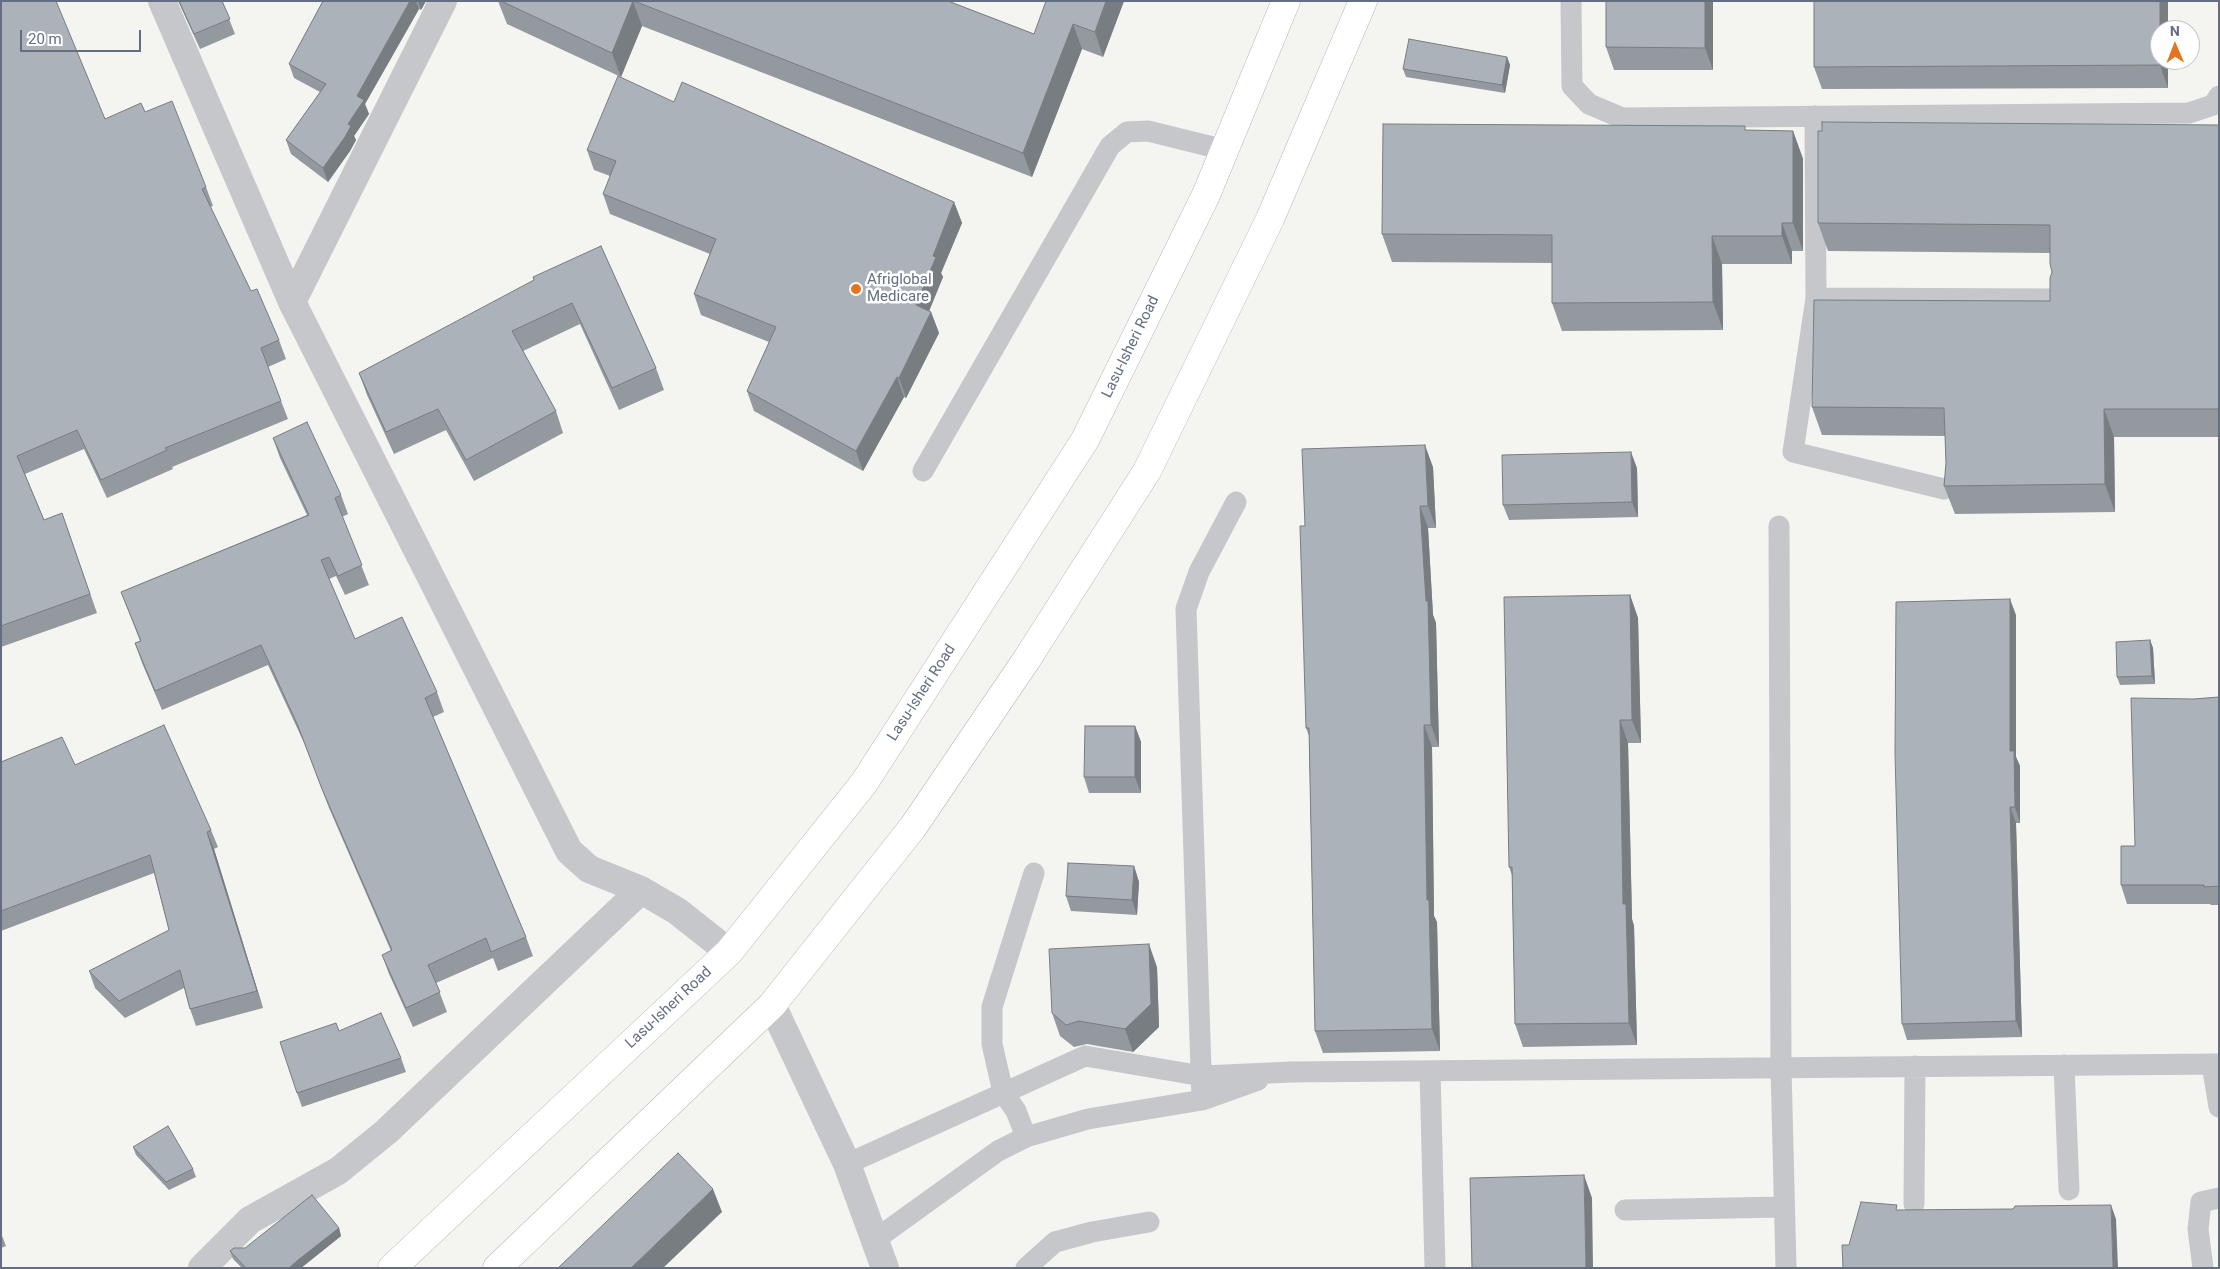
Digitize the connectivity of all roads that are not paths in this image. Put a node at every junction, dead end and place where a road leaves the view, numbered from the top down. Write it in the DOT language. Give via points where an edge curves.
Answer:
graph roads {
  1 [pos="162,1"];
  2 [pos="443,1"];
  3 [pos="1286,1"];
  4 [pos="1363,1"];
  5 [pos="1571,1"];
  6 [pos="2219,96"];
  7 [pos="1815,116"];
  8 [pos="1225,150"];
  9 [pos="1816,298"];
  10 [pos="2050,299"];
  11 [pos="292,302"];
  12 [pos="923,472"];
  13 [pos="1944,489"];
  14 [pos="1236,502"];
  15 [pos="1779,526"];
  16 [pos="1034,873"];
  17 [pos="641,890"];
  18 [pos="729,952"];
  19 [pos="772,1004"];
  20 [pos="2216,1064"];
  21 [pos="2064,1065"];
  22 [pos="1915,1066"];
  23 [pos="1781,1068"];
  24 [pos="1430,1071"];
  25 [pos="1278,1073"];
  26 [pos="1202,1076"];
  27 [pos="1003,1092"];
  28 [pos="1202,1100"];
  29 [pos="2219,1107"];
  30 [pos="1026,1137"];
  31 [pos="847,1164"];
  32 [pos="2069,1190"];
  33 [pos="2219,1198"];
  34 [pos="1914,1204"];
  35 [pos="1784,1207"];
  36 [pos="1624,1210"];
  37 [pos="1149,1222"];
  38 [pos="876,1239"];
  39 [pos="202,1268"];
  40 [pos="392,1268"];
  41 [pos="497,1268"];
  42 [pos="885,1268"];
  43 [pos="1026,1268"];
  44 [pos="1436,1268"];
  45 [pos="1786,1268"];
  46 [pos="2203,1268"];
  1 -- 11 [label="street"];
  2 -- 11 [label="street"];
  3 -- 8 [label="main road, Lasu-Isheri Road"];
  4 -- 19 [label="main road" via="1270,219 1147,471 1027,659 912,827"];
  5 -- 7 [label="lane" via="1572,86 1589,104 1622,118"];
  6 -- 7 [label="lane" via="2213,105 2189,112"];
  7 -- 9 [label="lane"];
  8 -- 12 [label="lane" via="1148,131 1127,132 1110,146"];
  8 -- 18 [label="main road, Lasu-Isheri Road" via="1085,440 864,783"];
  9 -- 10 [label="lane"];
  9 -- 13 [label="lane" via="1793,452"];
  11 -- 17 [label="street" via="569,851 588,869"];
  14 -- 26 [label="lane" via="1199,572 1186,609"];
  15 -- 23 [label="lane"];
  16 -- 27 [label="lane" via="992,1007 992,1044"];
  17 -- 18 [label="street" via="677,911"];
  17 -- 39 [label="street" via="386,1132 338,1172 250,1220"];
  18 -- 40 [label="main road, Lasu-Isheri Road"];
  19 -- 31 [label="street"];
  19 -- 41 [label="main road"];
  20 -- 21 [label="lane"];
  20 -- 29 [label="lane"];
  21 -- 22 [label="lane"];
  21 -- 32 [label="lane"];
  22 -- 23 [label="lane"];
  22 -- 34 [label="lane"];
  23 -- 24 [label="lane"];
  23 -- 35 [label="lane"];
  24 -- 25 [label="lane"];
  24 -- 44 [label="lane"];
  25 -- 26 [label="lane"];
  25 -- 28 [label="lane"];
  26 -- 27 [label="lane" via="1085,1056"];
  26 -- 28 [label="lane"];
  27 -- 30 [label="lane" via="1016,1110"];
  27 -- 31 [label="lane"];
  28 -- 30 [label="lane" via="1088,1119"];
  30 -- 38 [label="lane" via="998,1150"];
  31 -- 38 [label="street"];
  33 -- 46 [label="lane" via="2201,1202 2198,1229"];
  35 -- 36 [label="lane"];
  35 -- 45 [label="lane"];
  37 -- 43 [label="lane" via="1055,1242"];
  38 -- 42 [label="street"];
}
